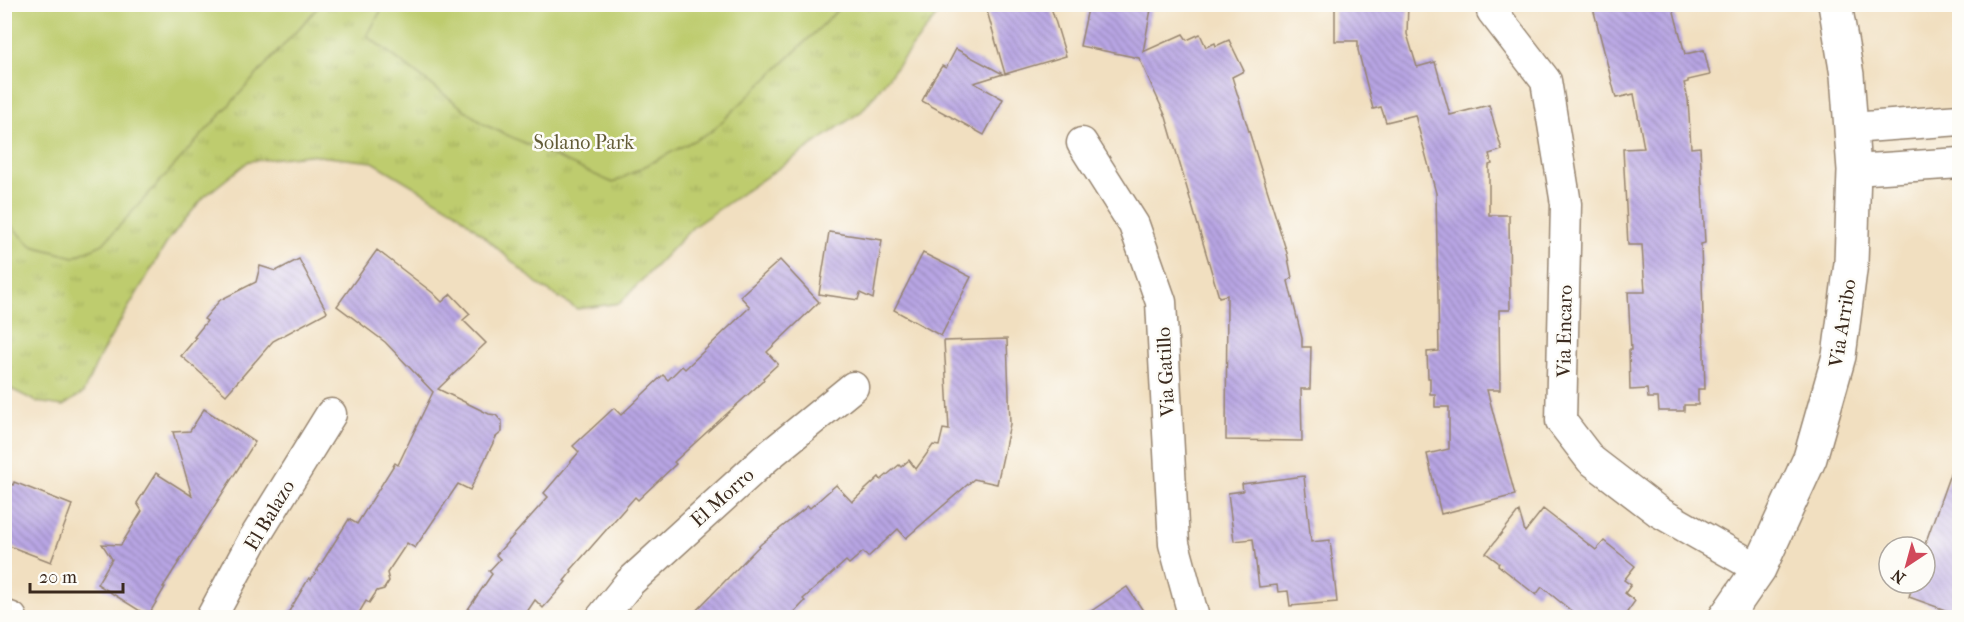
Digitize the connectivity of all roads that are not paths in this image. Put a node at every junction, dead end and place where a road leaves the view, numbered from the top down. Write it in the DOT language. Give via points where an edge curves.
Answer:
graph roads {
  1 [pos="1835,4"];
  2 [pos="1492,11"];
  3 [pos="1959,120"];
  4 [pos="1851,128"];
  5 [pos="1082,143"];
  6 [pos="1959,163"];
  7 [pos="1854,170"];
  8 [pos="853,387"];
  9 [pos="331,414"];
  10 [pos="1759,569"];
  11 [pos="4,615"];
  12 [pos="12,618"];
  13 [pos="211,618"];
  14 [pos="601,618"];
  15 [pos="1194,618"];
  16 [pos="1725,618"];
  1 -- 4 [label="street, Via Arribo"];
  2 -- 10 [label="street, Via Encaro" via="1546,81 1566,204 1561,421 1591,460 1659,512"];
  3 -- 4 [label="street"];
  4 -- 7 [label="street, Via Arribo"];
  5 -- 15 [label="street, Via Gatillo" via="1134,225 1161,302 1174,544"];
  6 -- 7 [label="street"];
  7 -- 10 [label="street, Via Arribo" via="1851,262 1839,356 1810,458"];
  8 -- 14 [label="street, El Morro" via="749,473 630,582"];
  9 -- 13 [label="street, El Balazo" via="253,540"];
  10 -- 16 [label="street, Via Arribo"];
  11 -- 12 [label="street"];
}
